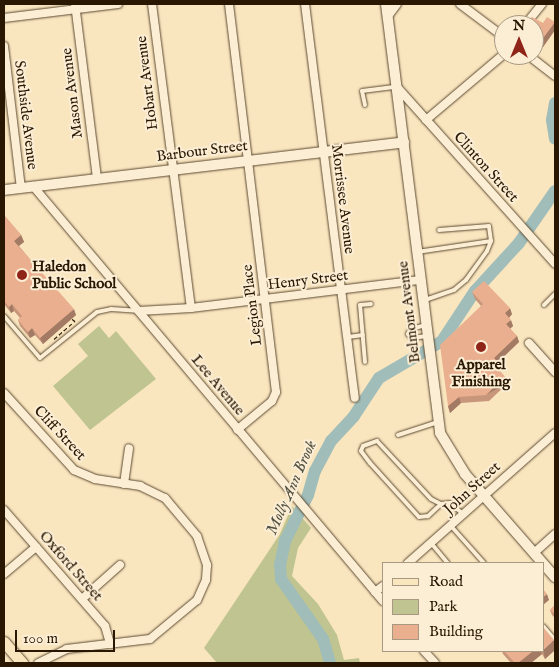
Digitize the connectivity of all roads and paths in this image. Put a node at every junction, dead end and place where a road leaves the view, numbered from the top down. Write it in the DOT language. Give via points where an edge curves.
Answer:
graph roads {
  1 [pos="118,4"];
  2 [pos="152,4"];
  3 [pos="229,4"];
  4 [pos="305,4"];
  5 [pos="386,4"];
  6 [pos="397,4"];
  7 [pos="460,4"];
  8 [pos="542,4"];
  9 [pos="76,6"];
  10 [pos="533,15"];
  11 [pos="388,16"];
  12 [pos="4,18"];
  13 [pos="494,30"];
  14 [pos="4,46"];
  15 [pos="4,50"];
  16 [pos="494,62"];
  17 [pos="541,65"];
  18 [pos="554,75"];
  19 [pos="397,87"];
  20 [pos="365,105"];
  21 [pos="426,120"];
  22 [pos="404,142"];
  23 [pos="324,151"];
  24 [pos="248,160"];
  25 [pos="172,169"];
  26 [pos="97,178"];
  27 [pos="33,186"];
  28 [pos="22,188"];
  29 [pos="4,190"];
  30 [pos="439,230"];
  31 [pos="491,241"];
  32 [pos="417,252"];
  33 [pos="555,264"];
  34 [pos="420,280"];
  35 [pos="341,290"];
  36 [pos="555,294"];
  37 [pos="266,299"];
  38 [pos="422,300"];
  39 [pos="372,304"];
  40 [pos="544,305"];
  41 [pos="191,308"];
  42 [pos="139,311"];
  43 [pos="4,316"];
  44 [pos="72,319"];
  45 [pos="363,335"];
  46 [pos="347,338"];
  47 [pos="53,340"];
  48 [pos="529,342"];
  49 [pos="365,362"];
  50 [pos="555,372"];
  51 [pos="4,393"];
  52 [pos="355,398"];
  53 [pos="438,422"];
  54 [pos="237,430"];
  55 [pos="555,433"];
  56 [pos="398,435"];
  57 [pos="129,448"];
  58 [pos="124,484"];
  59 [pos="485,495"];
  60 [pos="440,504"];
  61 [pos="4,510"];
  62 [pos="463,514"];
  63 [pos="450,526"];
  64 [pos="555,534"];
  65 [pos="431,543"];
  66 [pos="36,547"];
  67 [pos="534,553"];
  68 [pos="409,562"];
  69 [pos="447,562"];
  70 [pos="483,562"];
  71 [pos="542,562"];
  72 [pos="120,565"];
  73 [pos="544,565"];
  74 [pos="4,574"];
  75 [pos="555,578"];
  76 [pos="382,587"];
  77 [pos="375,592"];
  78 [pos="82,598"];
  79 [pos="382,601"];
  80 [pos="544,627"];
  81 [pos="555,640"];
  82 [pos="4,642"];
  83 [pos="110,644"];
  84 [pos="425,652"];
  85 [pos="22,663"];
  86 [pos="38,663"];
  87 [pos="435,663"];
  1 -- 9 [label="street"];
  2 -- 25 [label="street, Hobart Avenue"];
  3 -- 24 [label="street, Legion Place"];
  4 -- 23 [label="street, Morrissee Avenue"];
  5 -- 11 [label="main road, Belmont Avenue"];
  6 -- 11 [label="street"];
  7 -- 13 [label="street"];
  8 -- 10 [label="street"];
  9 -- 12 [label="street"];
  9 -- 26 [label="street, Mason Avenue"];
  11 -- 19 [label="main road, Belmont Avenue"];
  14 -- 15 [label="street, Southside Avenue"];
  15 -- 28 [label="street, Southside Avenue"];
  16 -- 21 [label="street"];
  17 -- 18 [label="street"];
  19 -- 20 [label="lane" via="362,91"];
  19 -- 21 [label="street, Clinton Street"];
  19 -- 22 [label="main road, Belmont Avenue"];
  21 -- 33 [label="street, Clinton Street"];
  22 -- 23 [label="main road, Barbour Street"];
  22 -- 32 [label="main road, Belmont Avenue"];
  23 -- 24 [label="main road, Barbour Street"];
  23 -- 35 [label="street, Morrissee Avenue"];
  24 -- 25 [label="main road, Barbour Street"];
  24 -- 37 [label="street, Legion Place"];
  25 -- 26 [label="main road, Barbour Street"];
  25 -- 41 [label="street, Hobart Avenue"];
  26 -- 27 [label="main road, Barbour Street"];
  27 -- 28 [label="main road, Barbour Street"];
  27 -- 42 [label="street, Lee Avenue"];
  28 -- 29 [label="main road, Barbour Street"];
  30 -- 31 [label="lane" via="489,226"];
  31 -- 32 [label="lane"];
  31 -- 38 [label="lane" via="487,252 454,290"];
  32 -- 34 [label="main road, Belmont Avenue"];
  34 -- 35 [label="street, Henry Street"];
  34 -- 38 [label="main road, Belmont Avenue"];
  35 -- 37 [label="street, Henry Street"];
  35 -- 46 [label="street, Morrissee Avenue"];
  36 -- 40 [label="lane"];
  37 -- 41 [label="street, Henry Street"];
  37 -- 54 [label="street, Legion Place" via="276,392 272,400"];
  38 -- 53 [label="main road, Belmont Avenue"];
  39 -- 45 [label="lane" via="360,305"];
  41 -- 42 [label="street, Henry Street"];
  42 -- 43 [label="lane" via="111,309 97,312 40,358"];
  42 -- 54 [label="street, Lee Avenue"];
  44 -- 47 [label="path" via="75,322"];
  45 -- 46 [label="lane"];
  45 -- 49 [label="lane"];
  46 -- 52 [label="street, Morrissee Avenue"];
  48 -- 50 [label="street"];
  51 -- 58 [label="street, Cliff Street" via="68,466 87,477"];
  53 -- 56 [label="lane"];
  53 -- 59 [label="main road, Belmont Avenue" via="440,433 456,462"];
  54 -- 77 [label="street, Lee Avenue"];
  55 -- 59 [label="street, John Street"];
  57 -- 58 [label="street"];
  58 -- 83 [label="street, Cliff Street" via="152,490 172,505 201,542 207,571 196,600 162,632 142,642"];
  59 -- 62 [label="street, John Street"];
  59 -- 67 [label="main road, Belmont Avenue"];
  60 -- 60 [label="lane" via="377,441 363,446 361,451 370,463 419,517 428,516"];
  60 -- 62 [label="lane" via="450,503"];
  61 -- 66 [label="street, Oxford Street"];
  62 -- 63 [label="street, John Street"];
  63 -- 65 [label="street, John Street"];
  63 -- 70 [label="lane"];
  64 -- 67 [label="street"];
  65 -- 68 [label="street, John Street"];
  65 -- 69 [label="lane"];
  66 -- 74 [label="street"];
  66 -- 78 [label="street, Oxford Street"];
  67 -- 71 [label="main road, Belmont Avenue"];
  72 -- 78 [label="street"];
  73 -- 75 [label="main road, Belmont Avenue"];
  76 -- 77 [label="street"];
  77 -- 79 [label="street, Lee Avenue"];
  78 -- 83 [label="street, Oxford Street" via="105,626"];
  80 -- 81 [label="lane"];
  82 -- 85 [label="main road"];
  83 -- 86 [label="street, Cliff Street" via="58,652"];
  84 -- 87 [label="street"];
}
